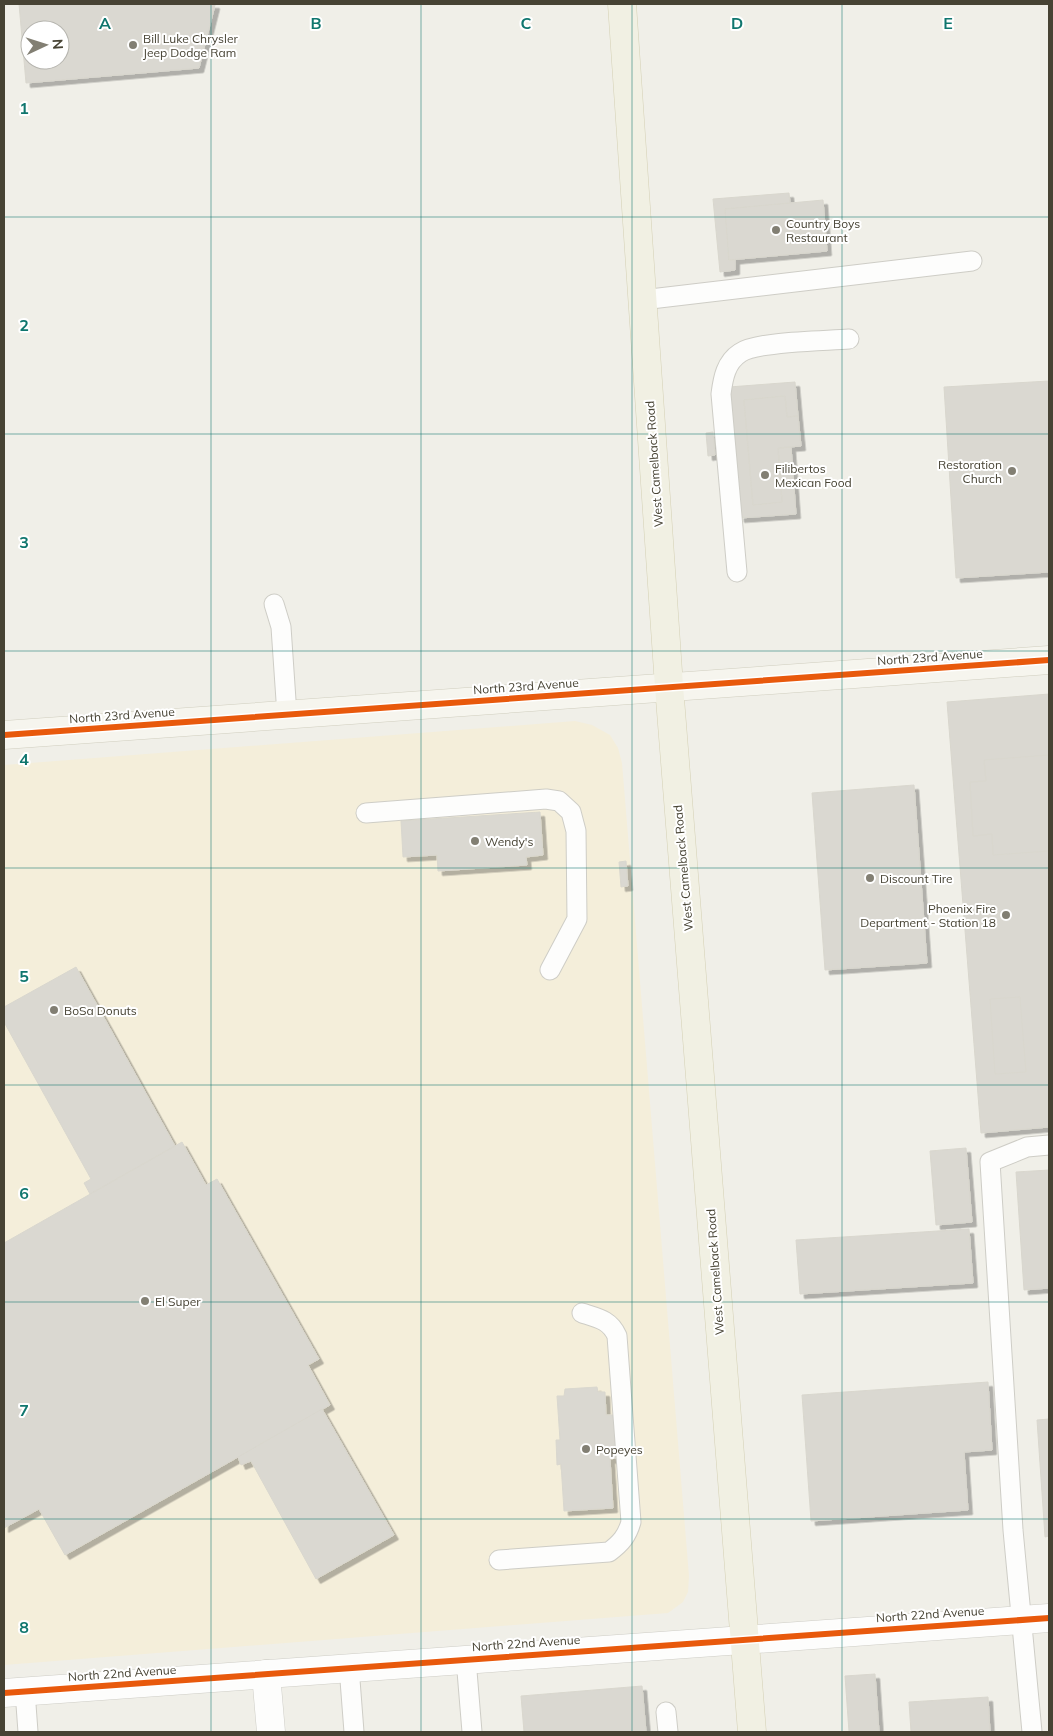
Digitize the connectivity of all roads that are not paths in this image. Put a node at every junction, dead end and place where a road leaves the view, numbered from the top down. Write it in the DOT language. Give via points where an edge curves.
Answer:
graph roads {
  1 [pos="622,4"];
  2 [pos="972,262"];
  3 [pos="642,300"];
  4 [pos="849,339"];
  5 [pos="737,572"];
  6 [pos="274,604"];
  7 [pos="1049,660"];
  8 [pos="669,686"];
  9 [pos="287,715"];
  10 [pos="4,735"];
  11 [pos="366,812"];
  12 [pos="550,970"];
  13 [pos="1049,1145"];
  14 [pos="582,1313"];
  15 [pos="499,1560"];
  16 [pos="1036,1619"];
  17 [pos="744,1638"];
  18 [pos="466,1659"];
  19 [pos="349,1667"];
  20 [pos="266,1674"];
  21 [pos="14,1692"];
  22 [pos="666,1712"];
  23 [pos="28,1732"];
  24 [pos="271,1732"];
  25 [pos="354,1732"];
  26 [pos="472,1732"];
  27 [pos="668,1732"];
  28 [pos="752,1732"];
  29 [pos="1032,1732"];
  1 -- 3 [label="main road, West Camelback Road"];
  2 -- 3 [label="lane"];
  3 -- 8 [label="main road, West Camelback Road"];
  4 -- 5 [label="lane" via="756,347 740,353 723,376 721,394"];
  6 -- 9 [label="lane" via="281,627"];
  7 -- 8 [label="street, North 23rd Avenue"];
  8 -- 9 [label="street, North 23rd Avenue"];
  8 -- 17 [label="main road, West Camelback Road"];
  9 -- 10 [label="street, North 23rd Avenue"];
  11 -- 12 [label="lane" via="546,799 558,801 571,812 576,831 578,919"];
  13 -- 16 [label="lane" via="1026,1147 990,1162 1013,1530"];
  14 -- 15 [label="lane" via="605,1320 613,1326 617,1336 631,1522 628,1533 609,1552"];
  16 -- 17 [label="street, North 22nd Avenue"];
  16 -- 29 [label="lane"];
  17 -- 18 [label="street, North 22nd Avenue"];
  17 -- 28 [label="main road, West Camelback Road"];
  18 -- 19 [label="street, North 22nd Avenue"];
  18 -- 26 [label="lane"];
  19 -- 20 [label="street, North 22nd Avenue"];
  19 -- 25 [label="lane"];
  20 -- 21 [label="street, North 22nd Avenue"];
  20 -- 24 [label="street"];
  21 -- 23 [label="lane"];
  22 -- 27 [label="lane"];
}
